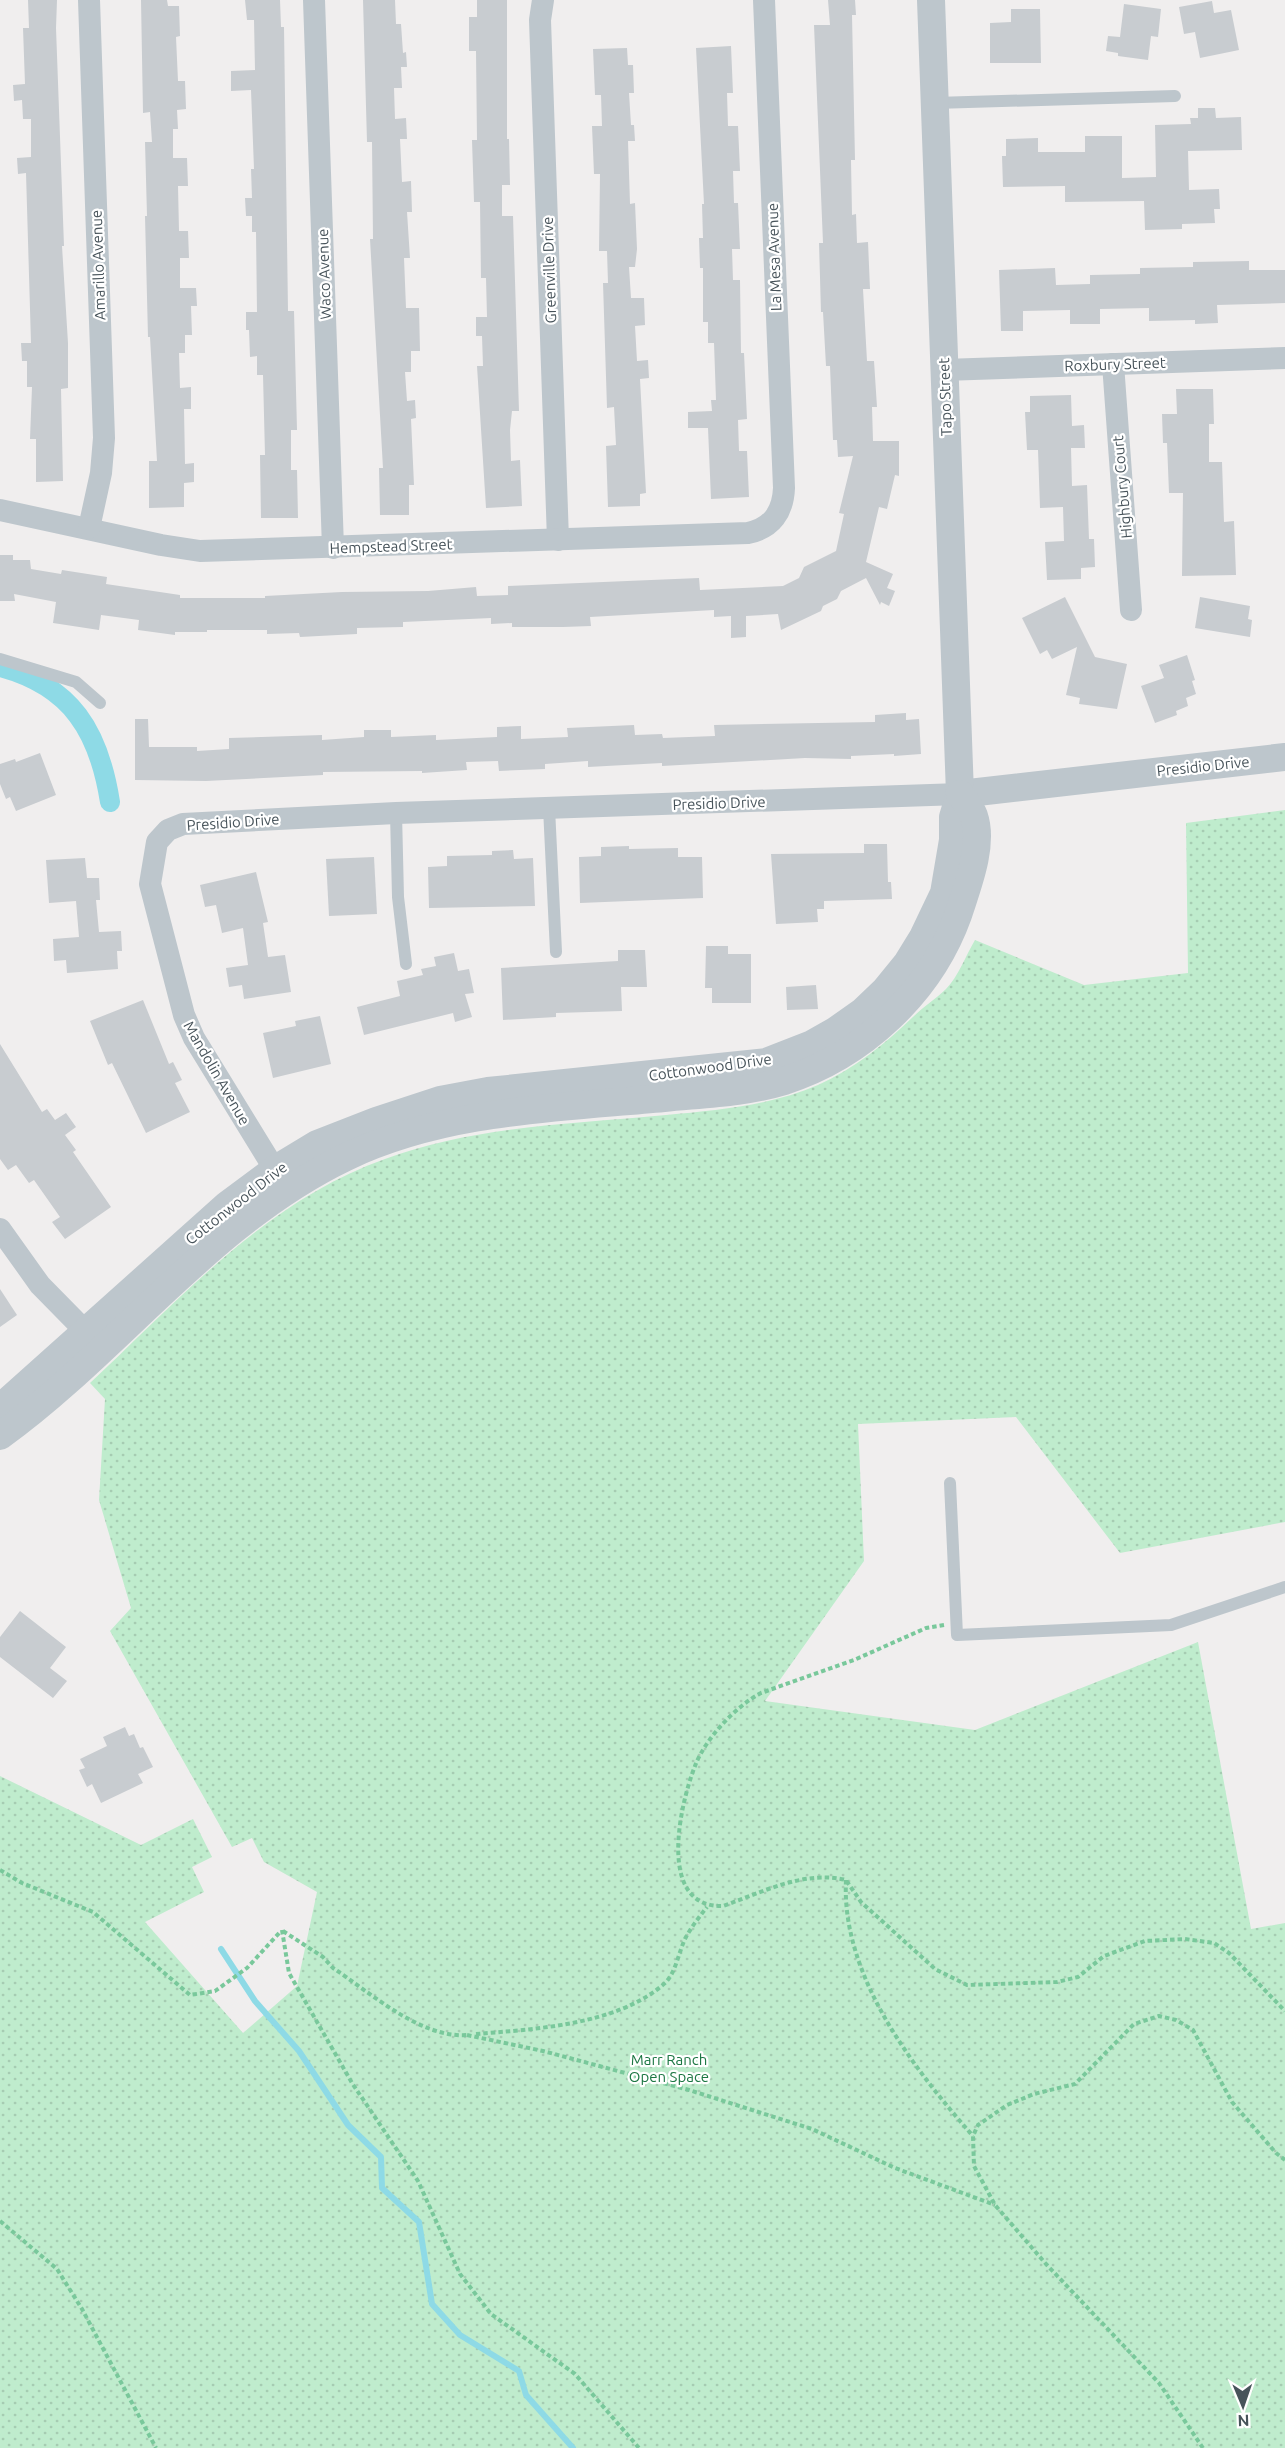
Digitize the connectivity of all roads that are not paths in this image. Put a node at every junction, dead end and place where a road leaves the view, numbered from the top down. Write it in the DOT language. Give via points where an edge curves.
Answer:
graph roads {
  1 [pos="89,0"];
  2 [pos="314,0"];
  3 [pos="543,0"];
  4 [pos="764,0"];
  5 [pos="931,0"];
  6 [pos="1175,96"];
  7 [pos="935,103"];
  8 [pos="1285,358"];
  9 [pos="1113,364"];
  10 [pos="944,370"];
  11 [pos="0,510"];
  12 [pos="778,513"];
  13 [pos="89,528"];
  14 [pos="558,540"];
  15 [pos="333,548"];
  16 [pos="1131,610"];
  17 [pos="0,659"];
  18 [pos="100,703"];
  19 [pos="1285,757"];
  20 [pos="960,794"];
  21 [pos="549,808"];
  22 [pos="396,813"];
  23 [pos="157,842"];
  24 [pos="556,952"];
  25 [pos="406,964"];
  26 [pos="280,1180"];
  27 [pos="0,1229"];
  28 [pos="95,1340"];
  29 [pos="0,1408"];
  30 [pos="0,1436"];
  31 [pos="950,1483"];
  32 [pos="1285,1587"];
  1 -- 13 [label="street, Amarillo Avenue" via="104,438"];
  2 -- 15 [label="street, Waco Avenue"];
  3 -- 14 [label="street, Greenville Drive" via="540,20"];
  4 -- 12 [label="street, La Mesa Avenue" via="784,488"];
  5 -- 7 [label="street, Tapo Street"];
  6 -- 7 [label="lane"];
  7 -- 10 [label="street, Tapo Street"];
  8 -- 9 [label="street, Roxbury Street"];
  9 -- 10 [label="street, Roxbury Street"];
  9 -- 16 [label="street, Highbury Court"];
  10 -- 20 [label="street, Tapo Street"];
  11 -- 13 [label="street, Hempstead Street"];
  12 -- 14 [label="street, Hempstead Street" via="766,527 748,533"];
  13 -- 15 [label="street, Hempstead Street" via="200,551"];
  14 -- 15 [label="street, Hempstead Street"];
  17 -- 18 [label="lane" via="76,682"];
  19 -- 20 [label="street, Presidio Drive"];
  20 -- 21 [label="street, Presidio Drive"];
  20 -- 26 [label="street, Cottonwood Drive" via="953,817 944,893 923,937 907,963 862,1012 812,1044 766,1062 488,1091 440,1100 317,1144"];
  21 -- 22 [label="street, Presidio Drive"];
  21 -- 24 [label="lane"];
  22 -- 23 [label="street, Presidio Drive" via="183,824 168,830"];
  22 -- 25 [label="lane" via="398,897"];
  23 -- 26 [label="street, Mandolin Avenue" via="150,884 184,1015"];
  26 -- 28 [label="street, Cottonwood Drive" via="227,1205"];
  27 -- 28 [label="street" via="40,1285"];
  28 -- 29 [label="street, Cottonwood Drive"];
  28 -- 30 [label="street, Cottonwood Drive" via="49,1399"];
  31 -- 32 [label="lane" via="957,1635 1152,1627 1190,1620"];
}
